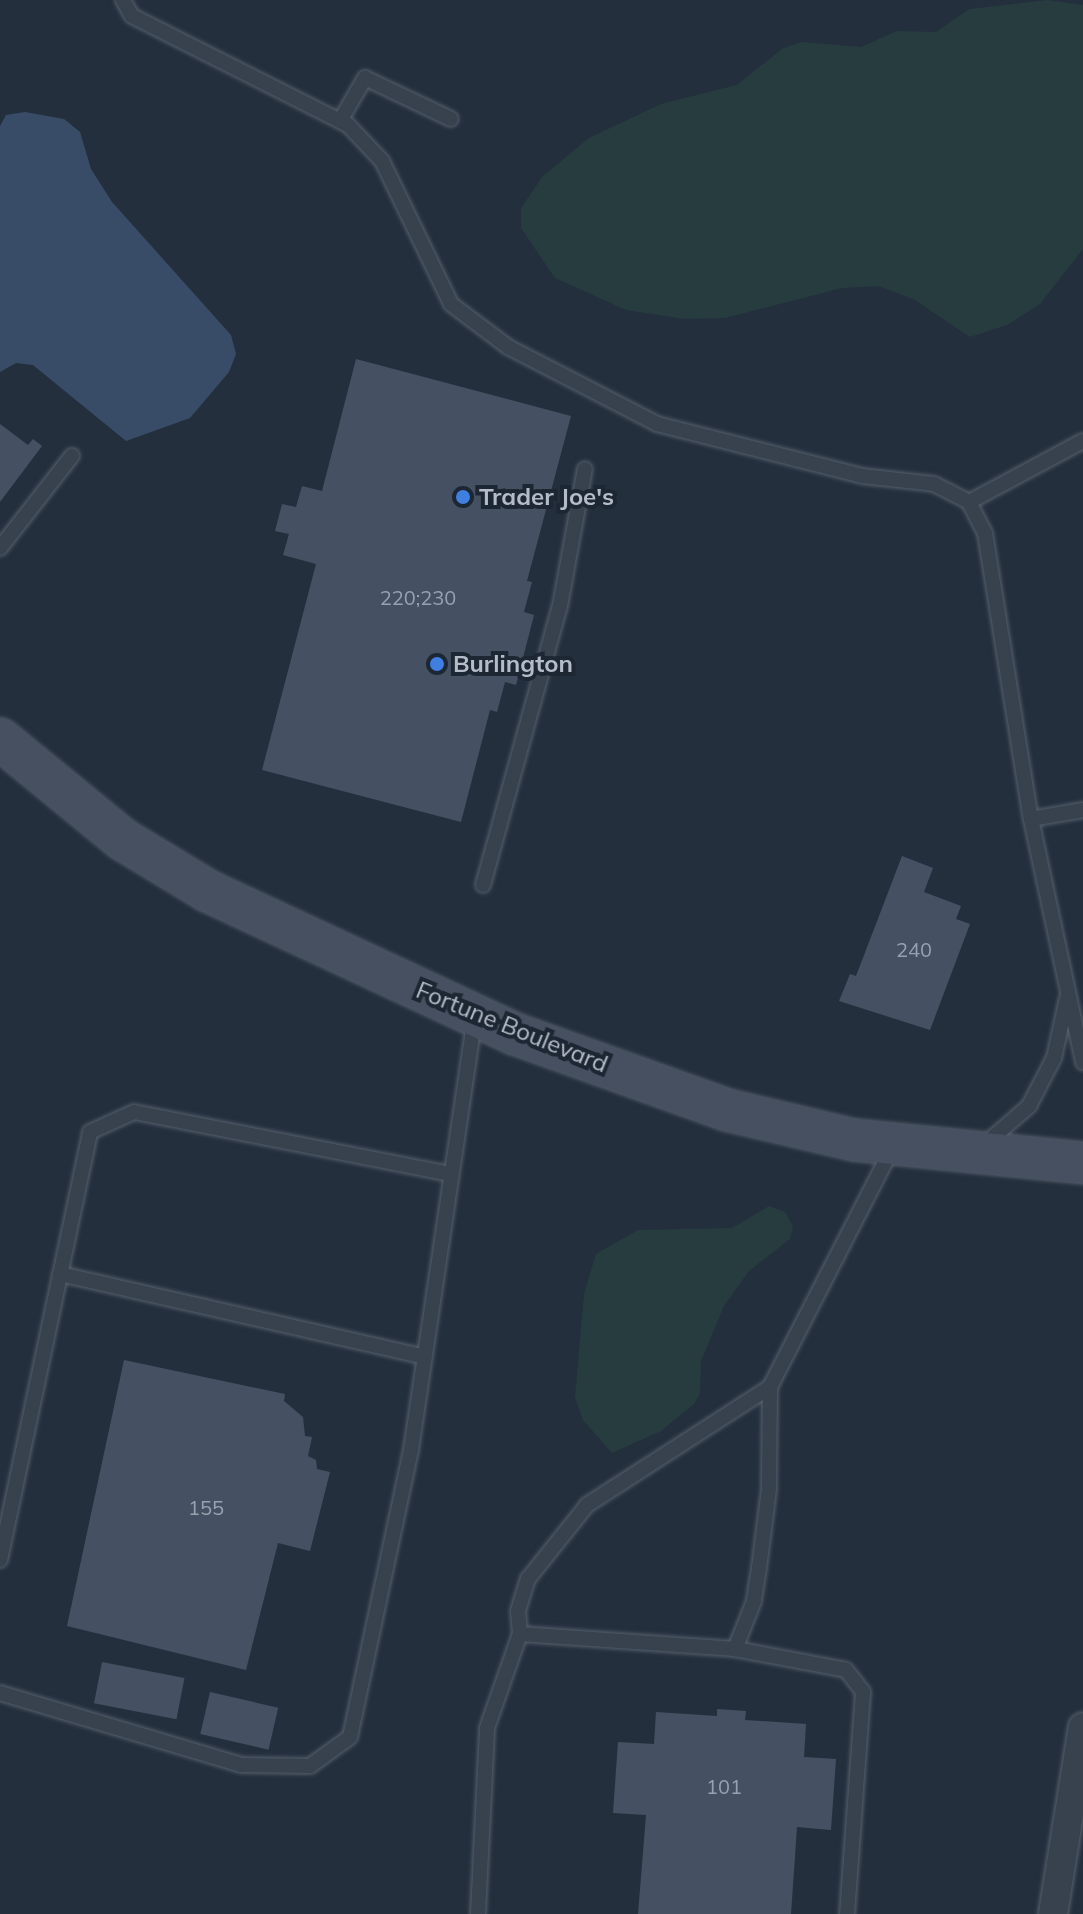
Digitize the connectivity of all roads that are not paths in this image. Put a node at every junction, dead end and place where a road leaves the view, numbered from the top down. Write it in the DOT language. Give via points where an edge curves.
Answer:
graph roads {
  1 [pos="123,0"];
  2 [pos="451,119"];
  3 [pos="340,121"];
  4 [pos="1083,441"];
  5 [pos="72,456"];
  6 [pos="585,469"];
  7 [pos="969,502"];
  8 [pos="0,548"];
  9 [pos="0,739"];
  10 [pos="1083,810"];
  11 [pos="1031,819"];
  12 [pos="483,885"];
  13 [pos="1068,994"];
  14 [pos="476,1015"];
  15 [pos="1083,1062"];
  16 [pos="894,1145"];
  17 [pos="972,1155"];
  18 [pos="1083,1163"];
  19 [pos="451,1174"];
  20 [pos="60,1274"];
  21 [pos="425,1357"];
  22 [pos="770,1387"];
  23 [pos="0,1560"];
  24 [pos="520,1634"];
  25 [pos="735,1649"];
  26 [pos="0,1693"];
  27 [pos="1083,1727"];
  28 [pos="478,1914"];
  29 [pos="847,1914"];
  30 [pos="1053,1914"];
  1 -- 3 [label="lane" via="132,16"];
  2 -- 3 [label="lane" via="365,78"];
  3 -- 7 [label="lane" via="382,161 451,304 508,347 657,424 862,476 934,484"];
  4 -- 7 [label="lane"];
  5 -- 8 [label="lane"];
  6 -- 12 [label="lane" via="560,606"];
  7 -- 11 [label="lane" via="985,533"];
  9 -- 14 [label="main road, Fortune Boulevard" via="122,839 208,891"];
  10 -- 11 [label="lane"];
  11 -- 13 [label="lane"];
  13 -- 15 [label="lane"];
  13 -- 17 [label="lane" via="1054,1058 1029,1106"];
  14 -- 16 [label="main road, Fortune Boulevard" via="727,1110"];
  14 -- 19 [label="lane"];
  16 -- 17 [label="main road, Fortune Boulevard"];
  16 -- 22 [label="lane"];
  17 -- 18 [label="main road, Fortune Boulevard"];
  19 -- 20 [label="lane" via="134,1112 90,1132"];
  19 -- 21 [label="lane"];
  20 -- 21 [label="lane"];
  20 -- 23 [label="lane"];
  21 -- 26 [label="lane" via="411,1450 350,1737 310,1766 241,1765"];
  22 -- 24 [label="lane" via="587,1505 528,1579 518,1611"];
  22 -- 25 [label="lane" via="769,1489 759,1568 754,1601"];
  24 -- 25 [label="lane"];
  24 -- 28 [label="lane" via="487,1728"];
  25 -- 29 [label="lane" via="846,1670 863,1692"];
  27 -- 30 [label="street"];
}
